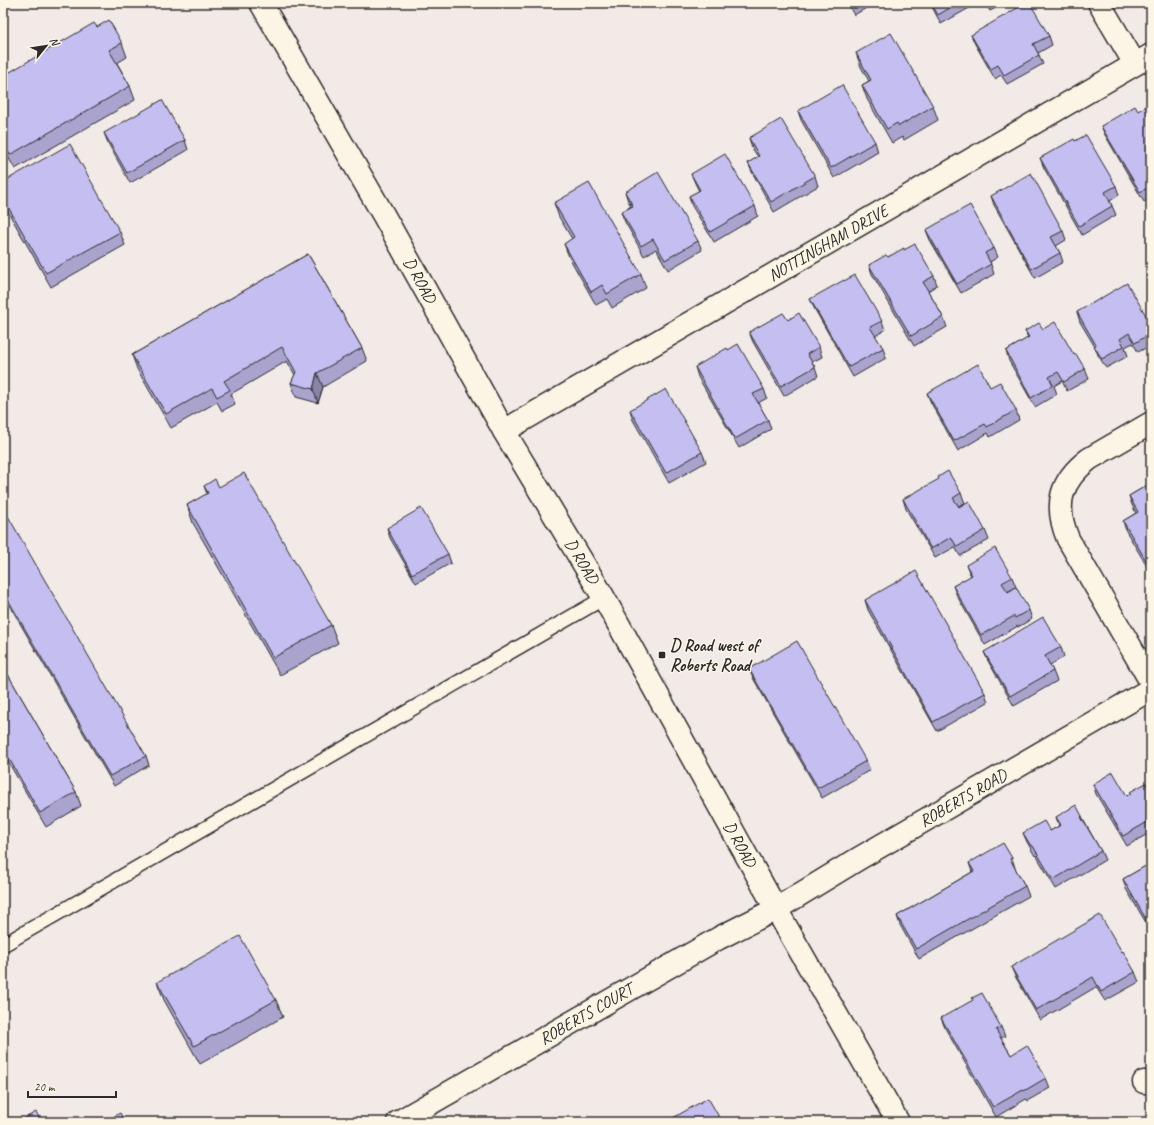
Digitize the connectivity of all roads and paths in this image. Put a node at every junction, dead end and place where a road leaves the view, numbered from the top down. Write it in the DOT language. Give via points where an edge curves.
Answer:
graph roads {
  1 [pos="261,3"];
  2 [pos="1099,3"];
  3 [pos="1143,59"];
  4 [pos="1151,423"];
  5 [pos="504,431"];
  6 [pos="604,598"];
  7 [pos="1151,682"];
  8 [pos="1151,689"];
  9 [pos="776,909"];
  10 [pos="3,945"];
  11 [pos="398,1122"];
  12 [pos="898,1122"];
  1 -- 5 [label="street, D ROAD"];
  2 -- 3 [label="street"];
  3 -- 5 [label="street, NOTTINGHAM DRIVE"];
  4 -- 7 [label="street" via="1080,466 1066,485 1060,511 1062,526 1068,539"];
  5 -- 6 [label="street, D ROAD"];
  6 -- 9 [label="street, D ROAD"];
  6 -- 10 [label="lane"];
  8 -- 9 [label="street, ROBERTS ROAD"];
  9 -- 11 [label="street, ROBERTS COURT" via="719,938"];
  9 -- 12 [label="street, D ROAD"];
}
